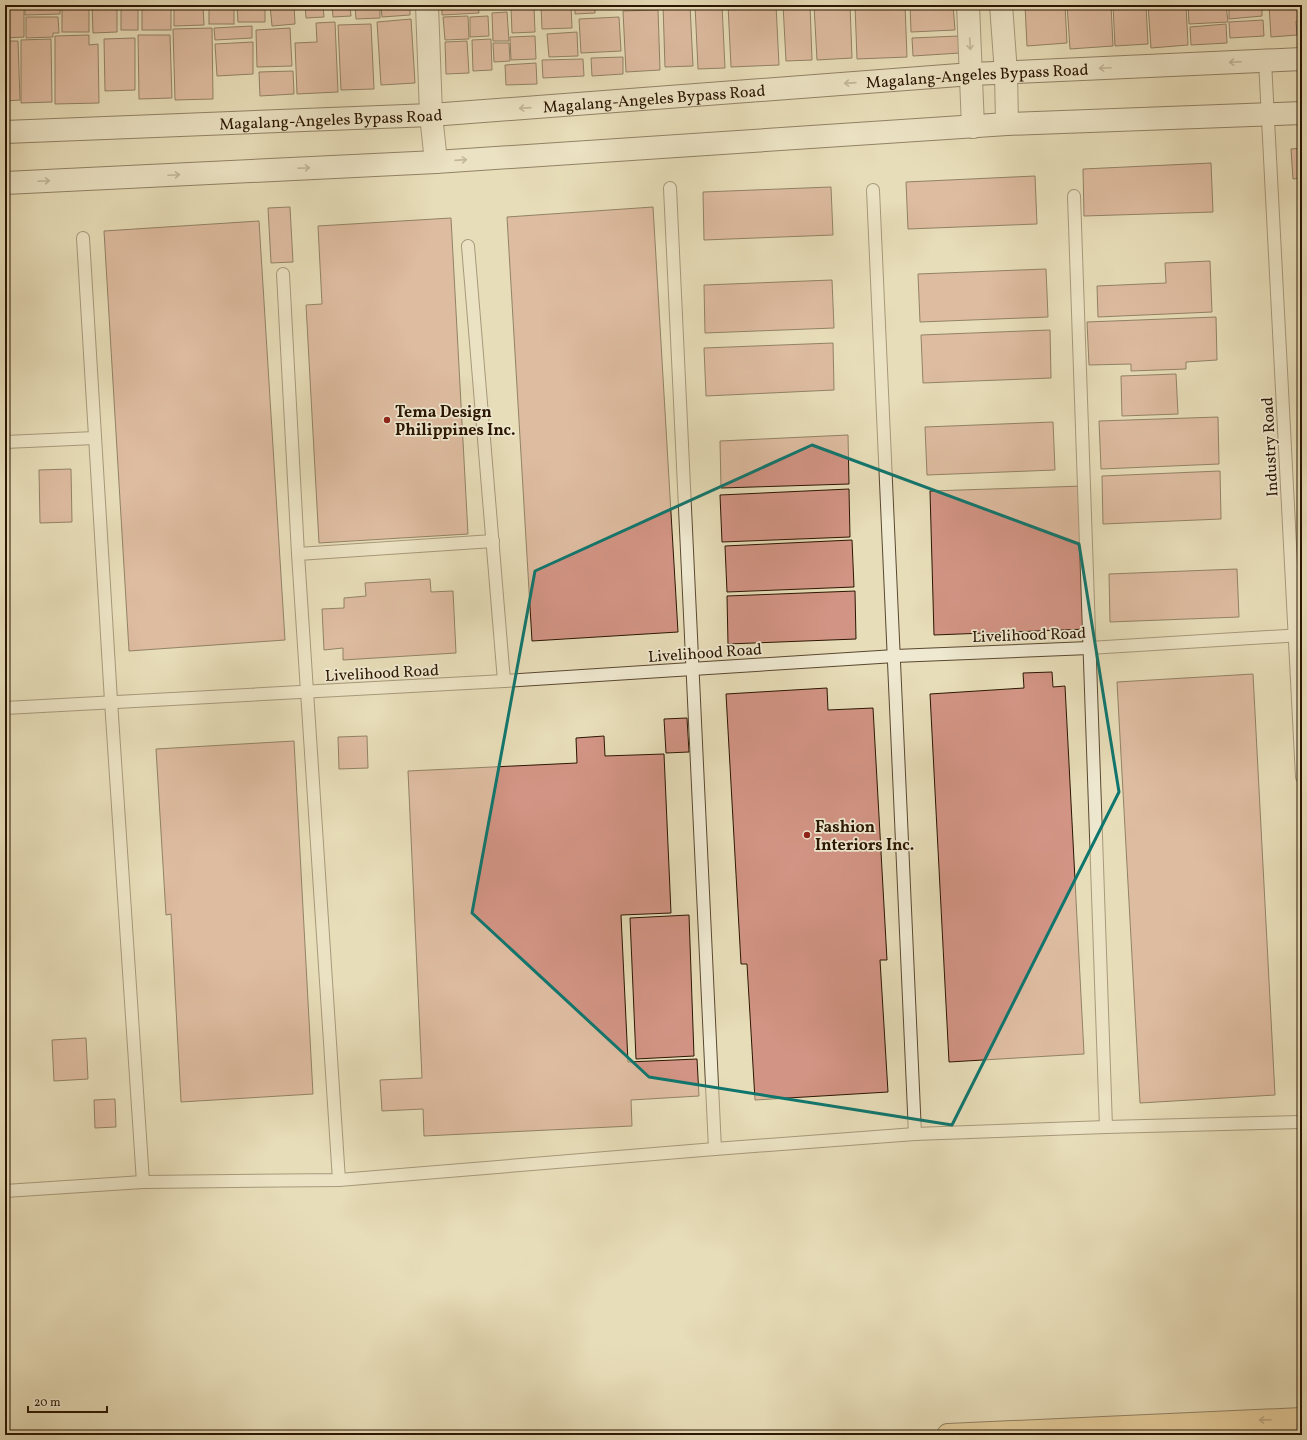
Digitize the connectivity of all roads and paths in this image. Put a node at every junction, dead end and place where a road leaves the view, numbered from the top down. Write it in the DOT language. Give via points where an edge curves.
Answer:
graph roads {
  1 [pos="427,5"];
  2 [pos="968,5"];
  3 [pos="1001,5"];
  4 [pos="1302,59"];
  5 [pos="1265,61"];
  6 [pos="1006,73"];
  7 [pos="972,74"];
  8 [pos="1302,113"];
  9 [pos="431,115"];
  10 [pos="1268,115"];
  11 [pos="1007,124"];
  12 [pos="973,127"];
  13 [pos="5,132"];
  14 [pos="436,162"];
  15 [pos="5,183"];
  16 [pos="670,188"];
  17 [pos="873,190"];
  18 [pos="1074,196"];
  19 [pos="83,238"];
  20 [pos="468,246"];
  21 [pos="283,274"];
  22 [pos="95,438"];
  23 [pos="5,442"];
  24 [pos="493,540"];
  25 [pos="298,554"];
  26 [pos="1298,636"];
  27 [pos="1089,648"];
  28 [pos="895,656"];
  29 [pos="693,669"];
  30 [pos="504,681"];
  31 [pos="307,692"];
  32 [pos="111,701"];
  33 [pos="5,708"];
  34 [pos="1302,778"];
  35 [pos="1302,1122"];
  36 [pos="1106,1127"];
  37 [pos="915,1134"];
  38 [pos="715,1148"];
  39 [pos="339,1180"];
  40 [pos="144,1182"];
  41 [pos="5,1191"];
  42 [pos="1302,1420"];
  43 [pos="948,1435"];
  1 -- 9 [label="street"];
  2 -- 7 [label="street, one-way"];
  3 -- 6 [label="street"];
  4 -- 5 [label="street, Magalang-Angeles Bypass Road"];
  5 -- 6 [label="street, Magalang-Angeles Bypass Road, one-way"];
  5 -- 10 [label="lane, Industry Road"];
  6 -- 7 [label="street, Magalang-Angeles Bypass Road"];
  6 -- 11 [label="street"];
  7 -- 9 [label="street, Magalang-Angeles Bypass Road, one-way"];
  7 -- 12 [label="street"];
  8 -- 10 [label="street"];
  9 -- 13 [label="street, Magalang-Angeles Bypass Road"];
  9 -- 14 [label="street"];
  10 -- 11 [label="street"];
  10 -- 26 [label="lane, Industry Road"];
  11 -- 12 [label="street"];
  14 -- 12 [label="street, one-way"];
  15 -- 14 [label="street, one-way"];
  16 -- 29 [label="lane"];
  17 -- 28 [label="lane"];
  18 -- 27 [label="lane"];
  19 -- 22 [label="lane"];
  20 -- 24 [label="lane"];
  21 -- 25 [label="lane"];
  22 -- 23 [label="lane"];
  22 -- 32 [label="lane"];
  24 -- 25 [label="lane"];
  24 -- 30 [label="lane"];
  25 -- 31 [label="lane"];
  26 -- 27 [label="lane, Livelihood Road"];
  26 -- 34 [label="lane, Industry Road"];
  27 -- 28 [label="lane, Livelihood Road"];
  27 -- 36 [label="lane"];
  28 -- 29 [label="lane, Livelihood Road"];
  28 -- 37 [label="lane"];
  29 -- 30 [label="lane, Livelihood Road"];
  29 -- 38 [label="lane"];
  30 -- 31 [label="lane, Livelihood Road"];
  31 -- 32 [label="lane, Livelihood Road"];
  31 -- 39 [label="lane"];
  32 -- 33 [label="lane, Livelihood Road"];
  32 -- 40 [label="lane"];
  35 -- 36 [label="lane"];
  36 -- 37 [label="lane"];
  37 -- 38 [label="lane"];
  38 -- 39 [label="lane"];
  39 -- 40 [label="lane"];
  40 -- 41 [label="lane"];
  42 -- 43 [label="highway, one-way"];
}
